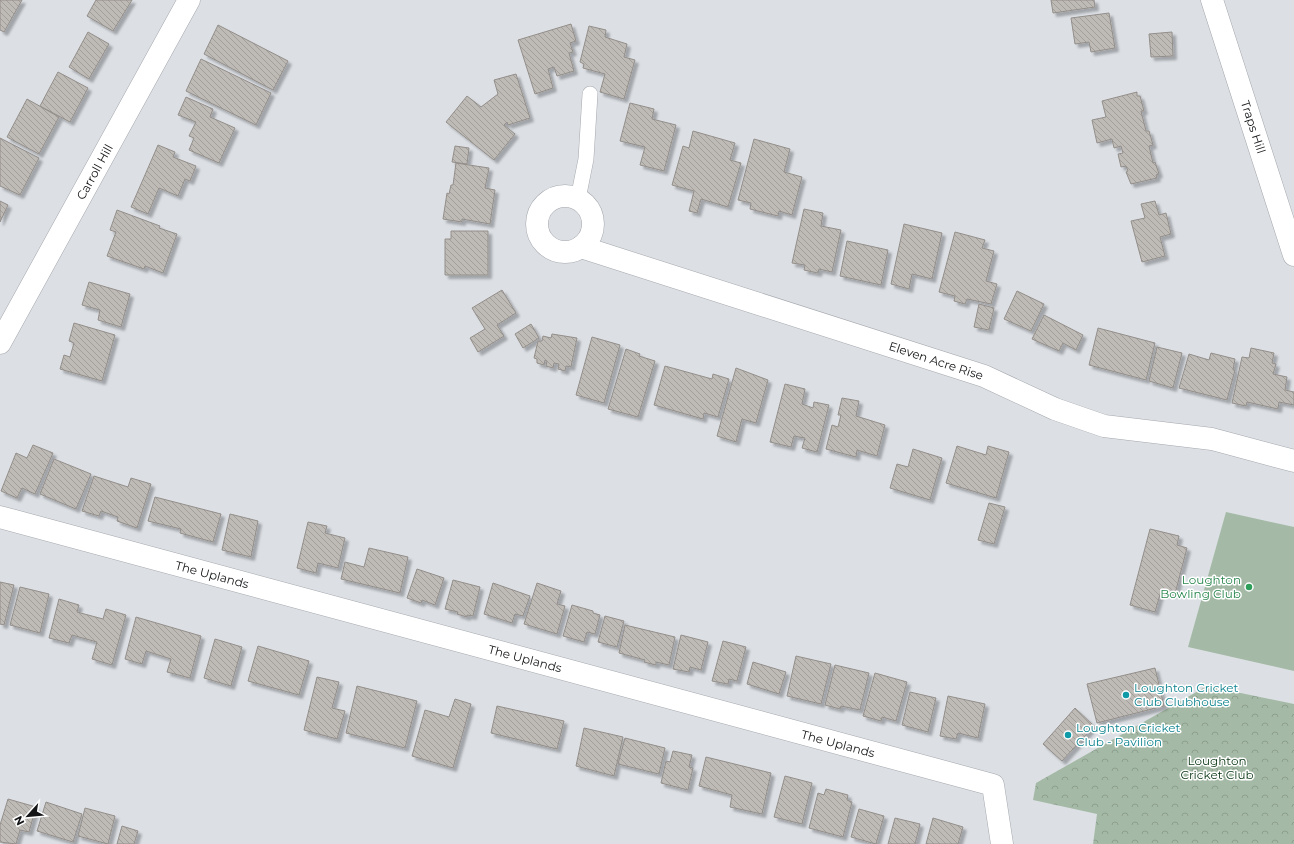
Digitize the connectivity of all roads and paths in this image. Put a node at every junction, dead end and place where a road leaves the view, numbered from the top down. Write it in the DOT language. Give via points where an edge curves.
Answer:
graph roads {
  1 [pos="189,0"];
  2 [pos="1212,0"];
  3 [pos="590,94"];
  4 [pos="578,199"];
  5 [pos="581,247"];
  6 [pos="1294,255"];
  7 [pos="0,343"];
  8 [pos="1294,461"];
  9 [pos="0,517"];
  10 [pos="1002,844"];
  1 -- 7 [label="street, Carroll Hill"];
  2 -- 6 [label="street, Traps Hill"];
  3 -- 4 [label="lane" via="586,159"];
  4 -- 5 [label="street" via="586,205 593,222 592,232"];
  4 -- 5 [label="street" via="565,196 552,199 542,208 537,220 541,238 554,249 563,252"];
  5 -- 8 [label="street, Eleven Acre Rise" via="984,376 1055,409 1104,426 1212,439"];
  9 -- 10 [label="street, The Uplands" via="993,786"];
}
